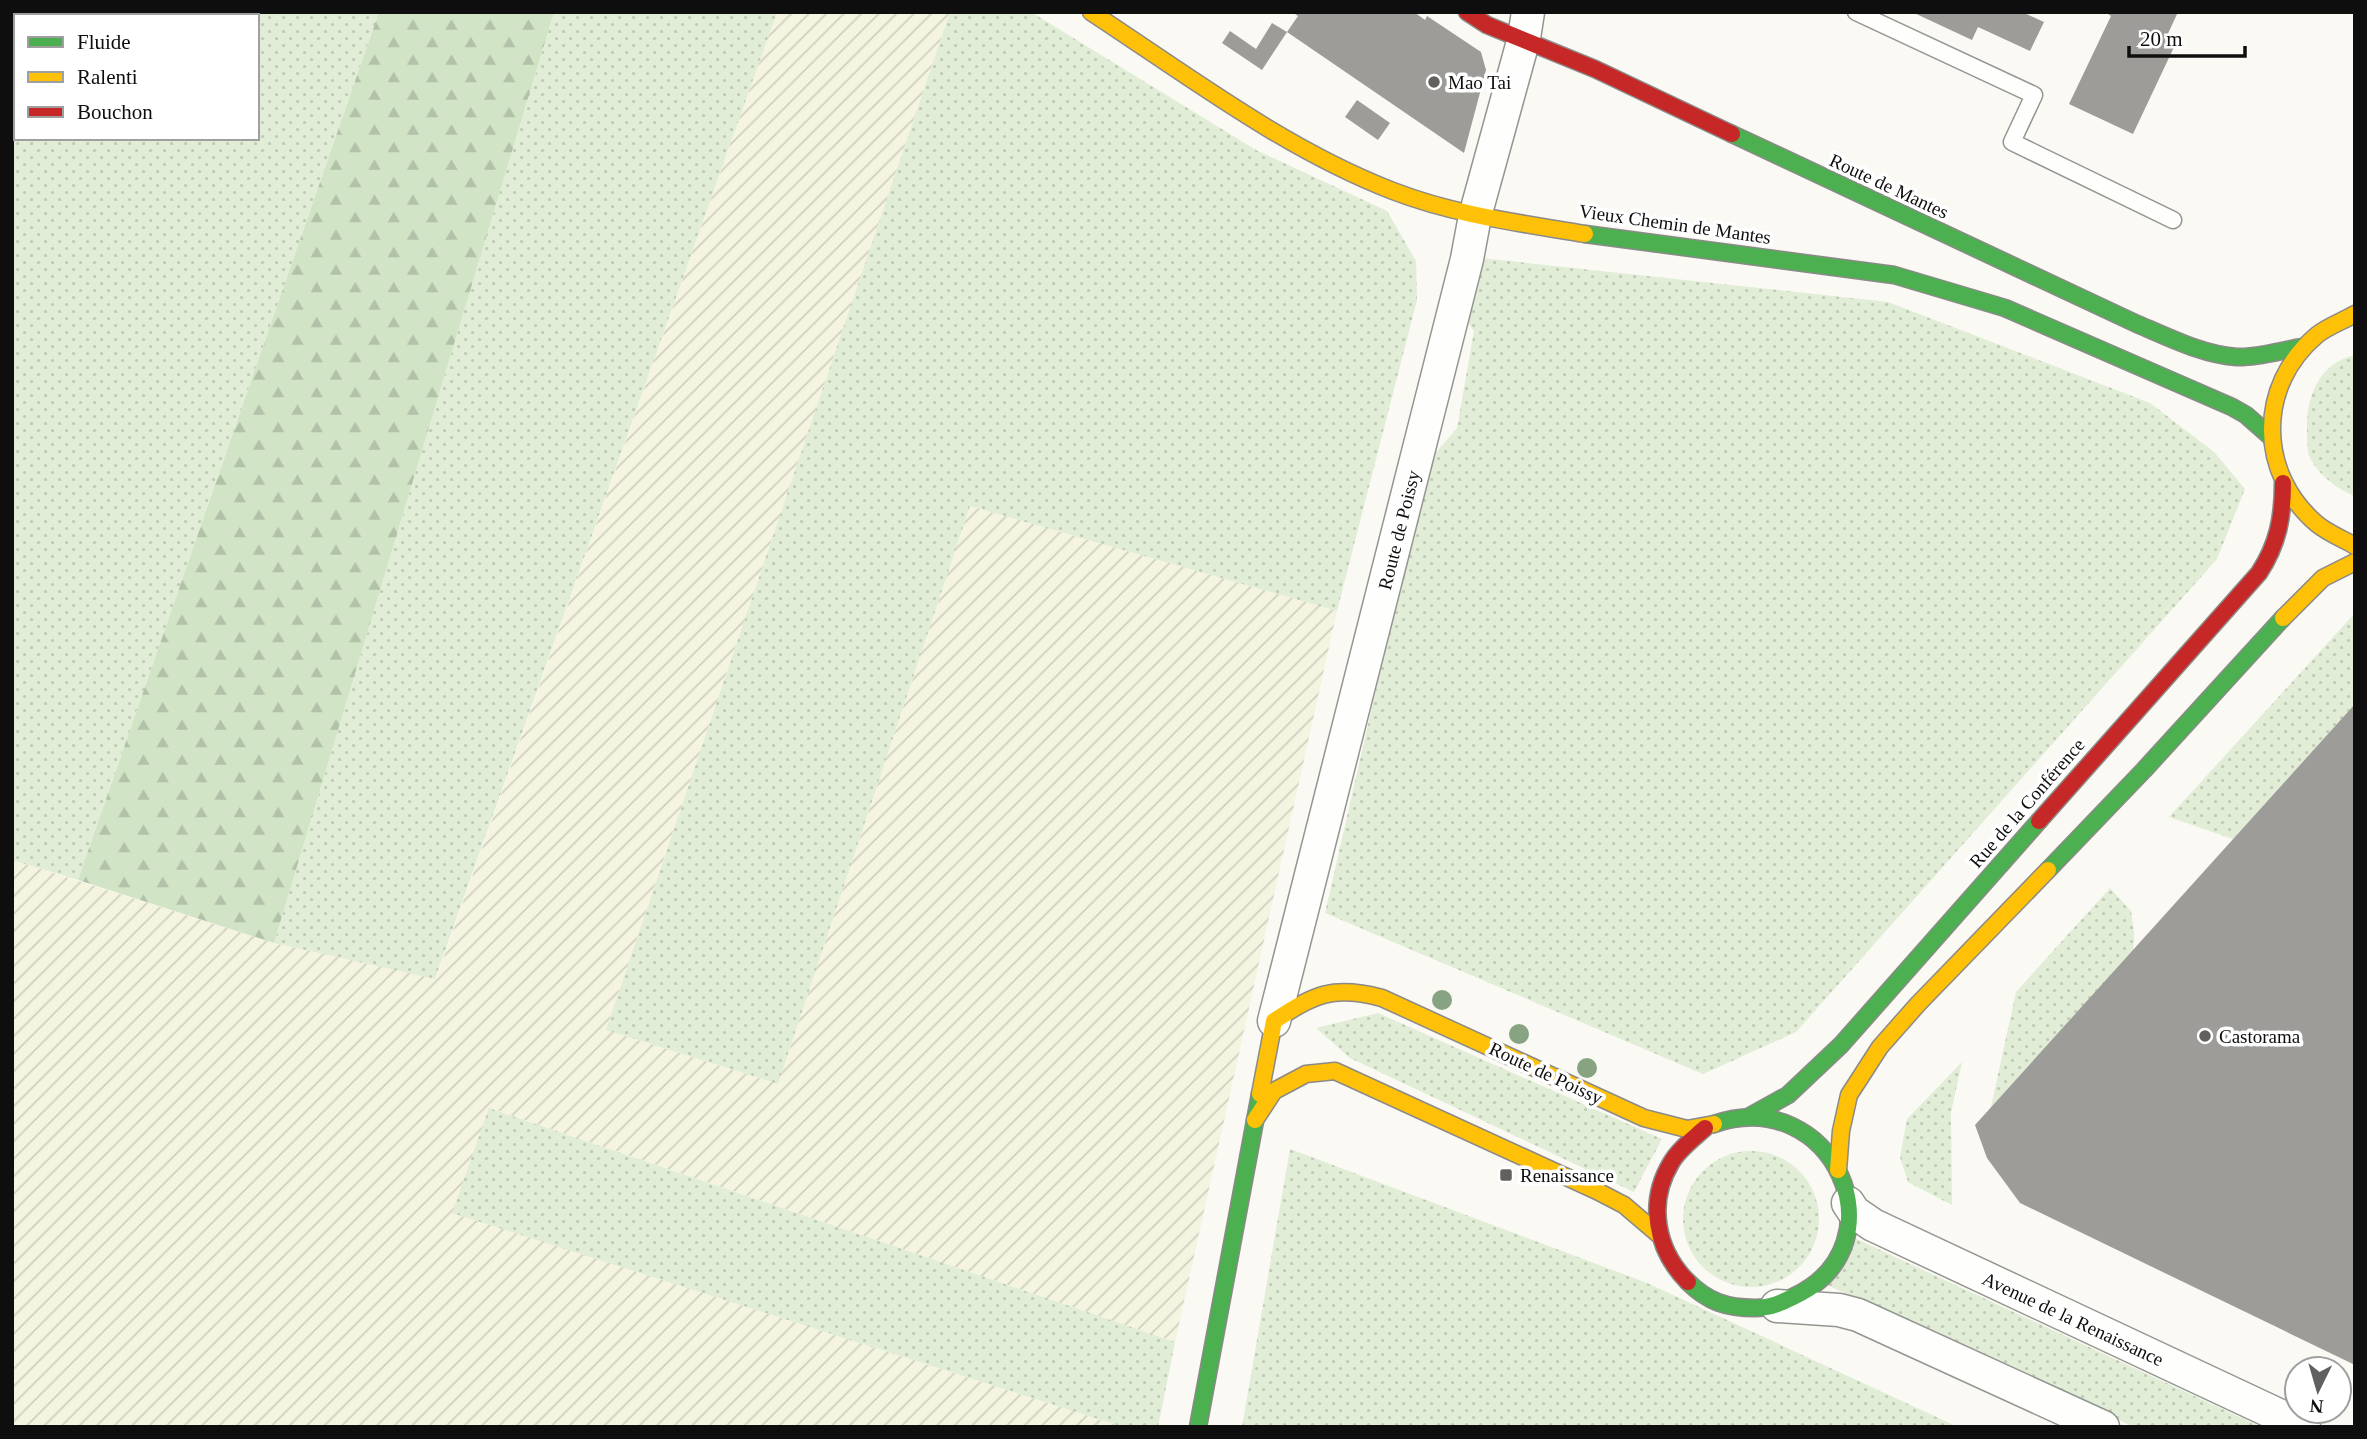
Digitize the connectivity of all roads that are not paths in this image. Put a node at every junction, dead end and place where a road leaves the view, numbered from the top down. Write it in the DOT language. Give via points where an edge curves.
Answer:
graph roads {
  1 [pos="1091,12"];
  2 [pos="1467,12"];
  3 [pos="1856,12"];
  4 [pos="1526,25"];
  5 [pos="1475,216"];
  6 [pos="2173,220"];
  7 [pos="2355,314"];
  8 [pos="2303,347"];
  9 [pos="2271,437"];
  10 [pos="2283,483"];
  11 [pos="2355,546"];
  12 [pos="2355,562"];
  13 [pos="1274,1021"];
  14 [pos="1750,1116"];
  15 [pos="1254,1121"];
  16 [pos="1705,1128"];
  17 [pos="1838,1170"];
  18 [pos="1848,1203"];
  19 [pos="1658,1234"];
  20 [pos="1777,1306"];
  21 [pos="1198,1427"];
  22 [pos="2103,1427"];
  23 [pos="2304,1427"];
  1 -- 5 [label="street, Vieux Chemin de Mantes" via="1298,147 1393,191"];
  2 -- 4 [label="street, Route de Mantes" via="1487,25"];
  3 -- 6 [label="lane" via="2034,94 2012,142"];
  4 -- 5 [label="street, Route de Poissy"];
  4 -- 8 [label="street, Route de Mantes" via="1595,69 2137,324 2221,355 2240,357"];
  5 -- 9 [label="street, Vieux Chemin de Mantes" via="1894,275 2005,308 2232,407"];
  5 -- 13 [label="street, Route de Poissy" via="1468,259"];
  7 -- 8 [label="street" via="2332,324"];
  8 -- 9 [label="street" via="2276,394"];
  9 -- 10 [label="street"];
  10 -- 11 [label="street" via="2298,508 2318,527"];
  10 -- 14 [label="street, Rue de la Conférence" via="2278,540 2259,573 1841,1045 1788,1095"];
  12 -- 17 [label="street" via="2323,578 2295,605 1880,1047 1849,1095"];
  13 -- 15 [label="street, Route de Poissy"];
  13 -- 16 [label="street, Route de Poissy" via="1329,992 1382,998 1634,1113 1673,1127"];
  14 -- 16 [label="street"];
  14 -- 17 [label="street" via="1795,1126 1821,1144"];
  15 -- 19 [label="street, Route de Poissy" via="1274,1091 1306,1074 1335,1071 1597,1191 1624,1205"];
  15 -- 21 [label="street, Route de Poissy"];
  16 -- 19 [label="street" via="1681,1148 1664,1173 1656,1203"];
  17 -- 18 [label="street"];
  18 -- 20 [label="street" via="1843,1245 1829,1272 1805,1293"];
  18 -- 23 [label="street, Avenue de la Renaissance" via="1873,1225"];
  19 -- 20 [label="street" via="1669,1263 1702,1296 1731,1307"];
  20 -- 22 [label="street" via="1858,1315"];
}
